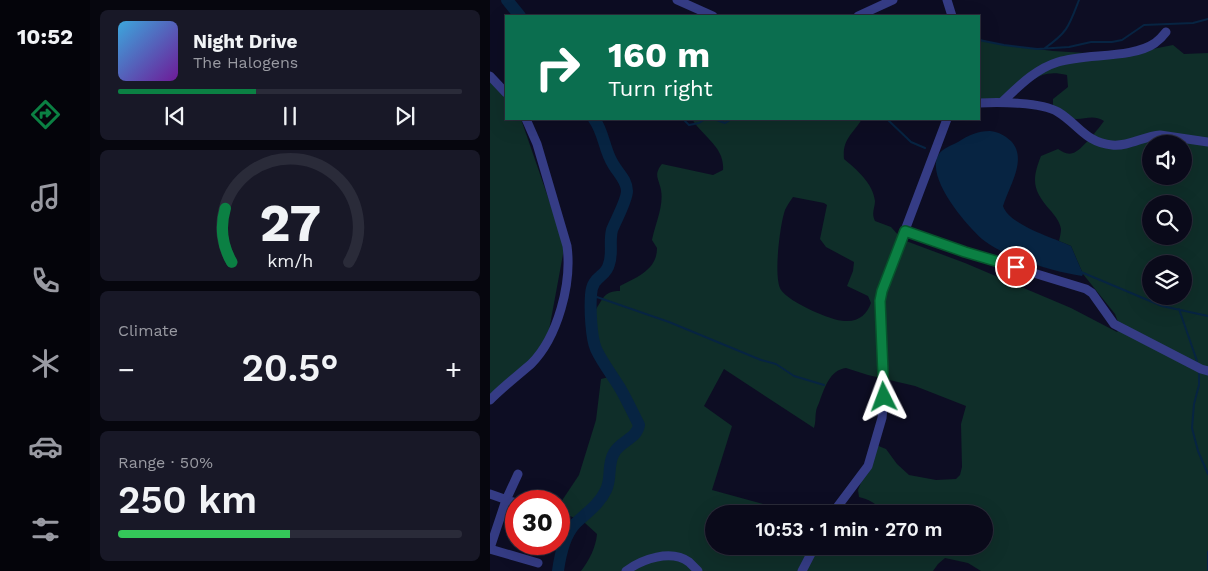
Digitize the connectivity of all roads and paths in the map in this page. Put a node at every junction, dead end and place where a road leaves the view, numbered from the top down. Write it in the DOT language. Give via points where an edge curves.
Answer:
graph roads {
  1 [pos="677,0"];
  2 [pos="893,0"];
  3 [pos="947,0"];
  4 [pos="711,15"];
  5 [pos="860,15"];
  6 [pos="952,15"];
  7 [pos="1166,32"];
  8 [pos="490,76"];
  9 [pos="505,92"];
  10 [pos="980,102"];
  11 [pos="1002,102"];
  12 [pos="526,120"];
  13 [pos="947,120"];
  14 [pos="1208,142"];
  15 [pos="905,231"];
  16 [pos="1208,371"];
  17 [pos="490,400"];
  18 [pos="518,474"];
  19 [pos="511,490"];
  20 [pos="490,494"];
  21 [pos="505,500"];
  22 [pos="505,503"];
  23 [pos="839,505"];
  24 [pos="490,549"];
  25 [pos="810,555"];
  26 [pos="538,563"];
  27 [pos="626,571"];
  28 [pos="698,571"];
  29 [pos="802,571"];
  1 -- 4 [label="street"];
  2 -- 5 [label="street"];
  3 -- 6 [label="street"];
  7 -- 11 [label="street" via="1157,42 1134,51 1084,56 1050,65 1022,83"];
  8 -- 9 [label="street"];
  10 -- 11 [label="street"];
  11 -- 14 [label="street" via="1051,108 1093,141 1104,144 1118,145 1160,135"];
  12 -- 17 [label="street" via="537,144 567,246 568,272 558,319 547,342 532,363"];
  13 -- 15 [label="street"];
  15 -- 16 [label="street" via="1086,289 1117,326"];
  15 -- 23 [label="street" via="880,301 882,418 868,466"];
  18 -- 19 [label="street"];
  20 -- 21 [label="street"];
  22 -- 24 [label="street"];
  24 -- 26 [label="street"];
  25 -- 29 [label="street"];
  27 -- 28 [label="street" via="651,559 674,557 689,562"];
}
